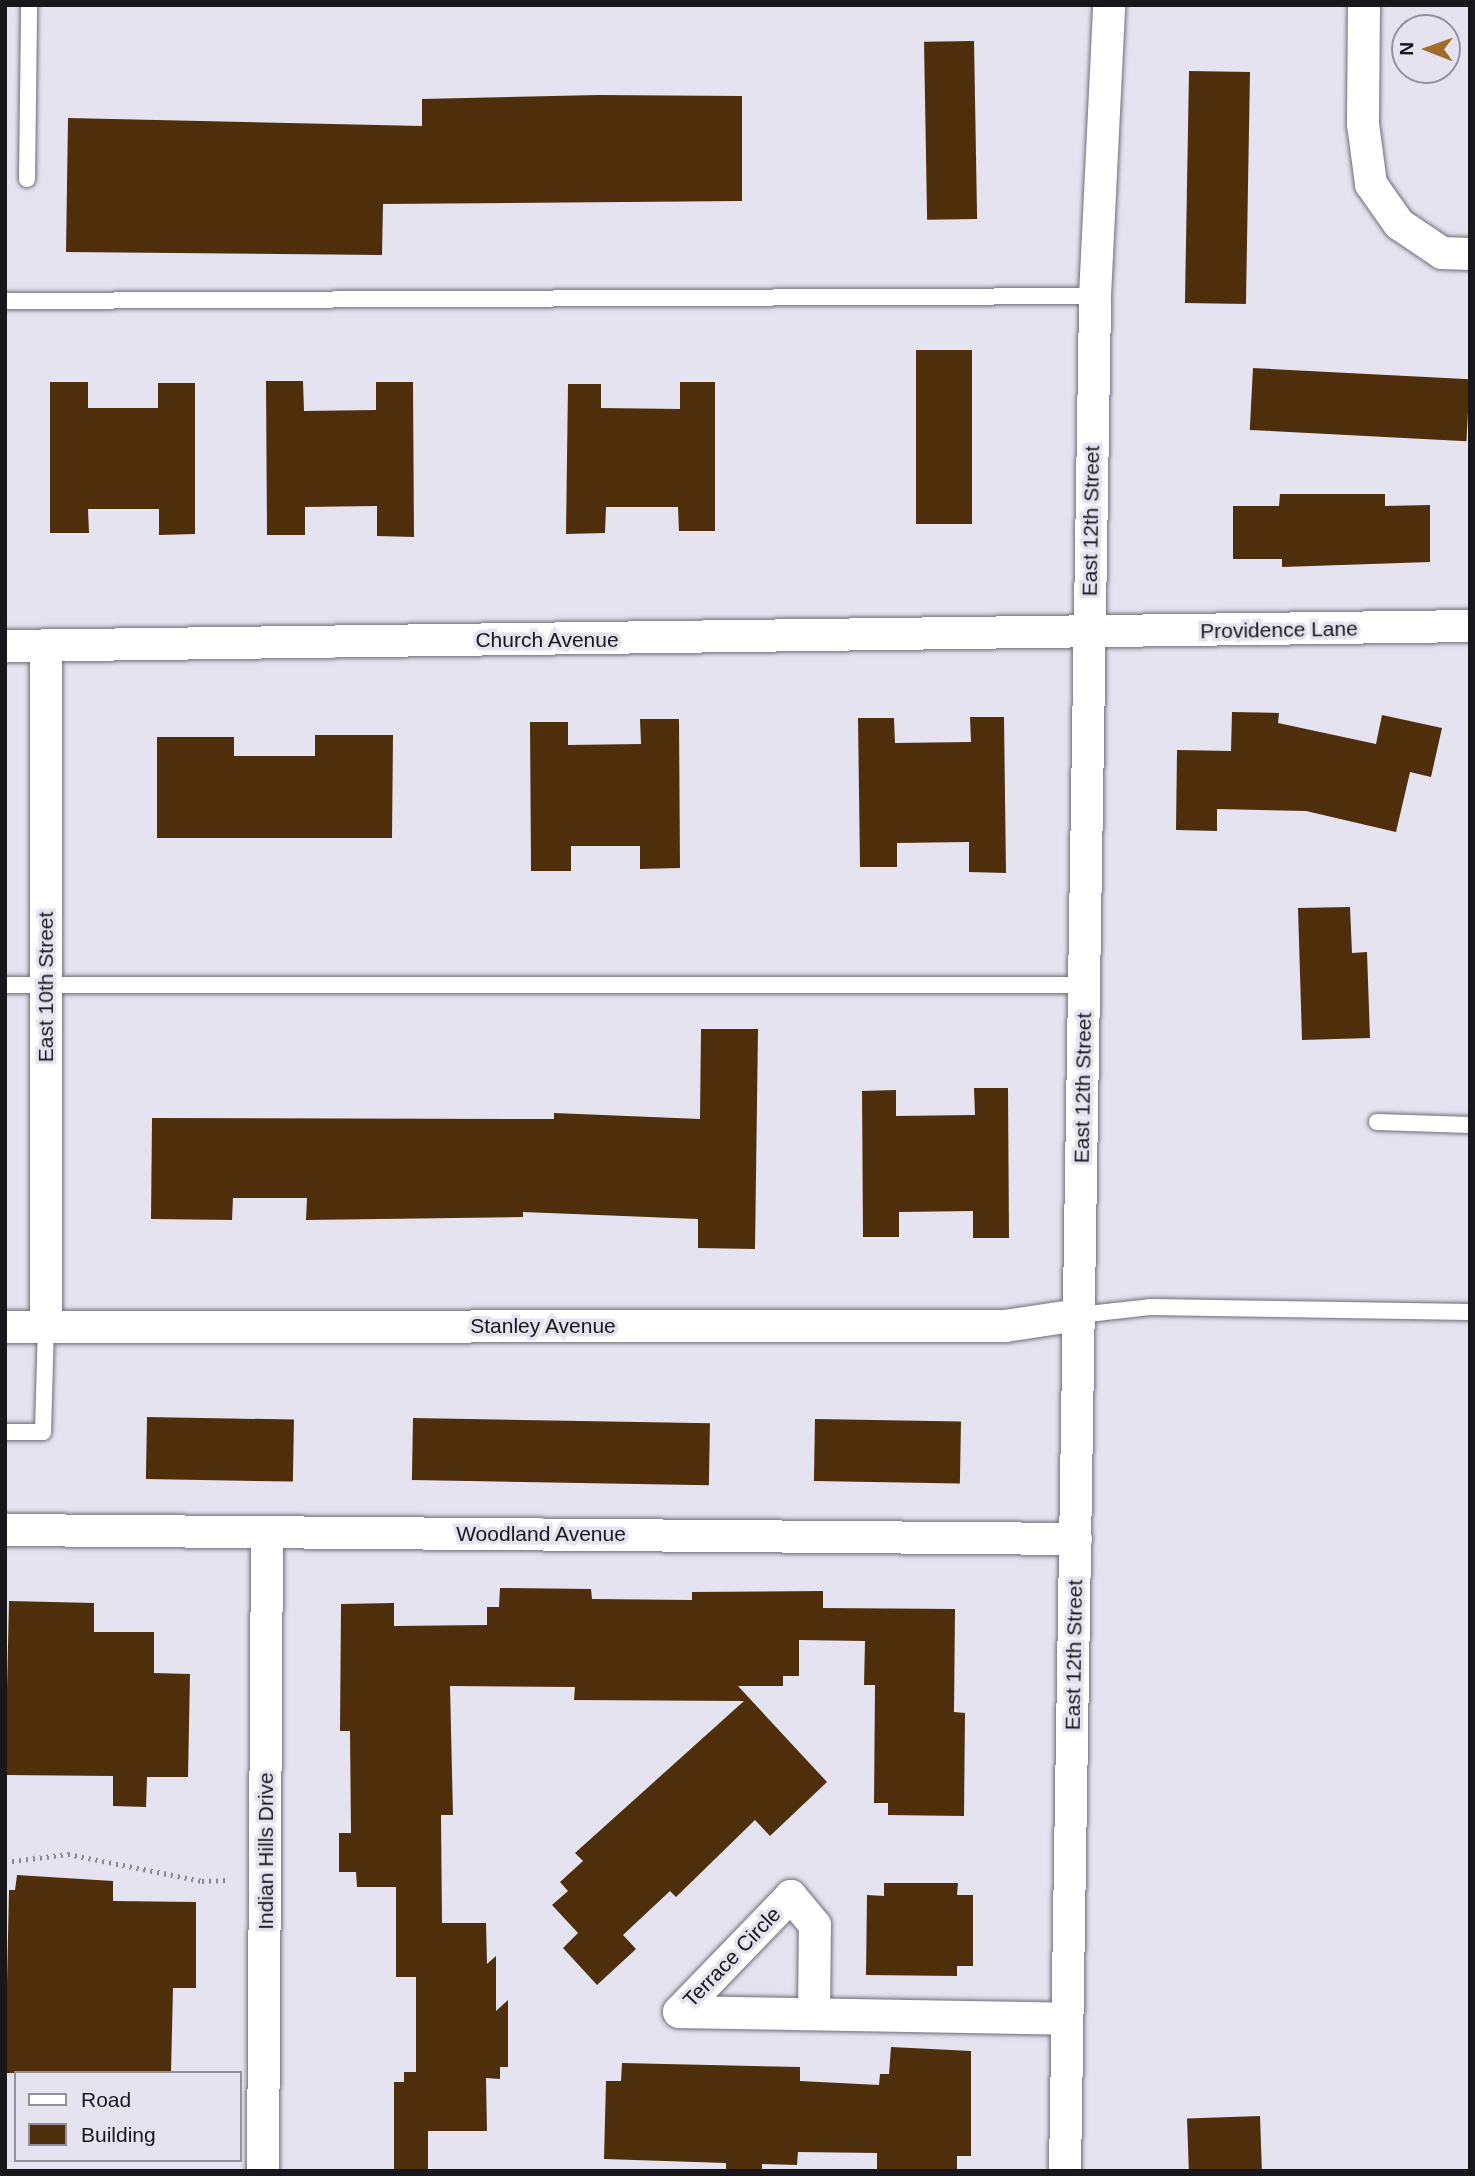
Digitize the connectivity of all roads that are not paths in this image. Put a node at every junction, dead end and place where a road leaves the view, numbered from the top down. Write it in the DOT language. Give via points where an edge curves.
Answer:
graph roads {
  1 [pos="29,5"];
  2 [pos="1109,5"];
  3 [pos="1364,5"];
  4 [pos="27,179"];
  5 [pos="1470,254"];
  6 [pos="1095,296"];
  7 [pos="5,301"];
  8 [pos="1470,626"];
  9 [pos="1089,634"];
  10 [pos="5,646"];
  11 [pos="46,646"];
  12 [pos="5,985"];
  13 [pos="47,985"];
  14 [pos="1084,985"];
  15 [pos="1377,1122"];
  16 [pos="1470,1125"];
  17 [pos="1470,1312"];
  18 [pos="1079,1315"];
  19 [pos="5,1327"];
  20 [pos="46,1327"];
  21 [pos="5,1432"];
  22 [pos="5,1530"];
  23 [pos="267,1532"];
  24 [pos="1076,1539"];
  25 [pos="814,2014"];
  26 [pos="1068,2020"];
  27 [pos="263,2171"];
  28 [pos="1065,2171"];
  1 -- 4 [label="lane"];
  2 -- 6 [label="street, East 12th Street"];
  3 -- 5 [label="street" via="1363,124 1371,184 1399,224 1442,253"];
  6 -- 7 [label="lane"];
  6 -- 9 [label="street, East 12th Street"];
  8 -- 9 [label="street, Providence Lane"];
  9 -- 11 [label="street, Church Avenue"];
  9 -- 14 [label="street, East 12th Street"];
  10 -- 11 [label="street, Church Avenue"];
  11 -- 13 [label="street, East 10th Street"];
  12 -- 13 [label="lane"];
  13 -- 14 [label="lane"];
  13 -- 20 [label="street, East 10th Street"];
  14 -- 18 [label="street, East 12th Street"];
  15 -- 16 [label="lane"];
  17 -- 18 [label="lane" via="1150,1307"];
  18 -- 20 [label="street, Stanley Avenue" via="1005,1326"];
  18 -- 24 [label="street, East 12th Street"];
  19 -- 20 [label="street, Stanley Avenue"];
  20 -- 21 [label="lane" via="43,1432"];
  22 -- 23 [label="street, Woodland Avenue"];
  23 -- 24 [label="street, Woodland Avenue"];
  23 -- 27 [label="street, Indian Hills Drive"];
  24 -- 26 [label="street, East 12th Street"];
  25 -- 25 [label="street, Terrace Circle" via="720,2012 679,2012 792,1896 815,1925"];
  25 -- 26 [label="street, Terrace Circle"];
  26 -- 28 [label="street, East 12th Street"];
}
